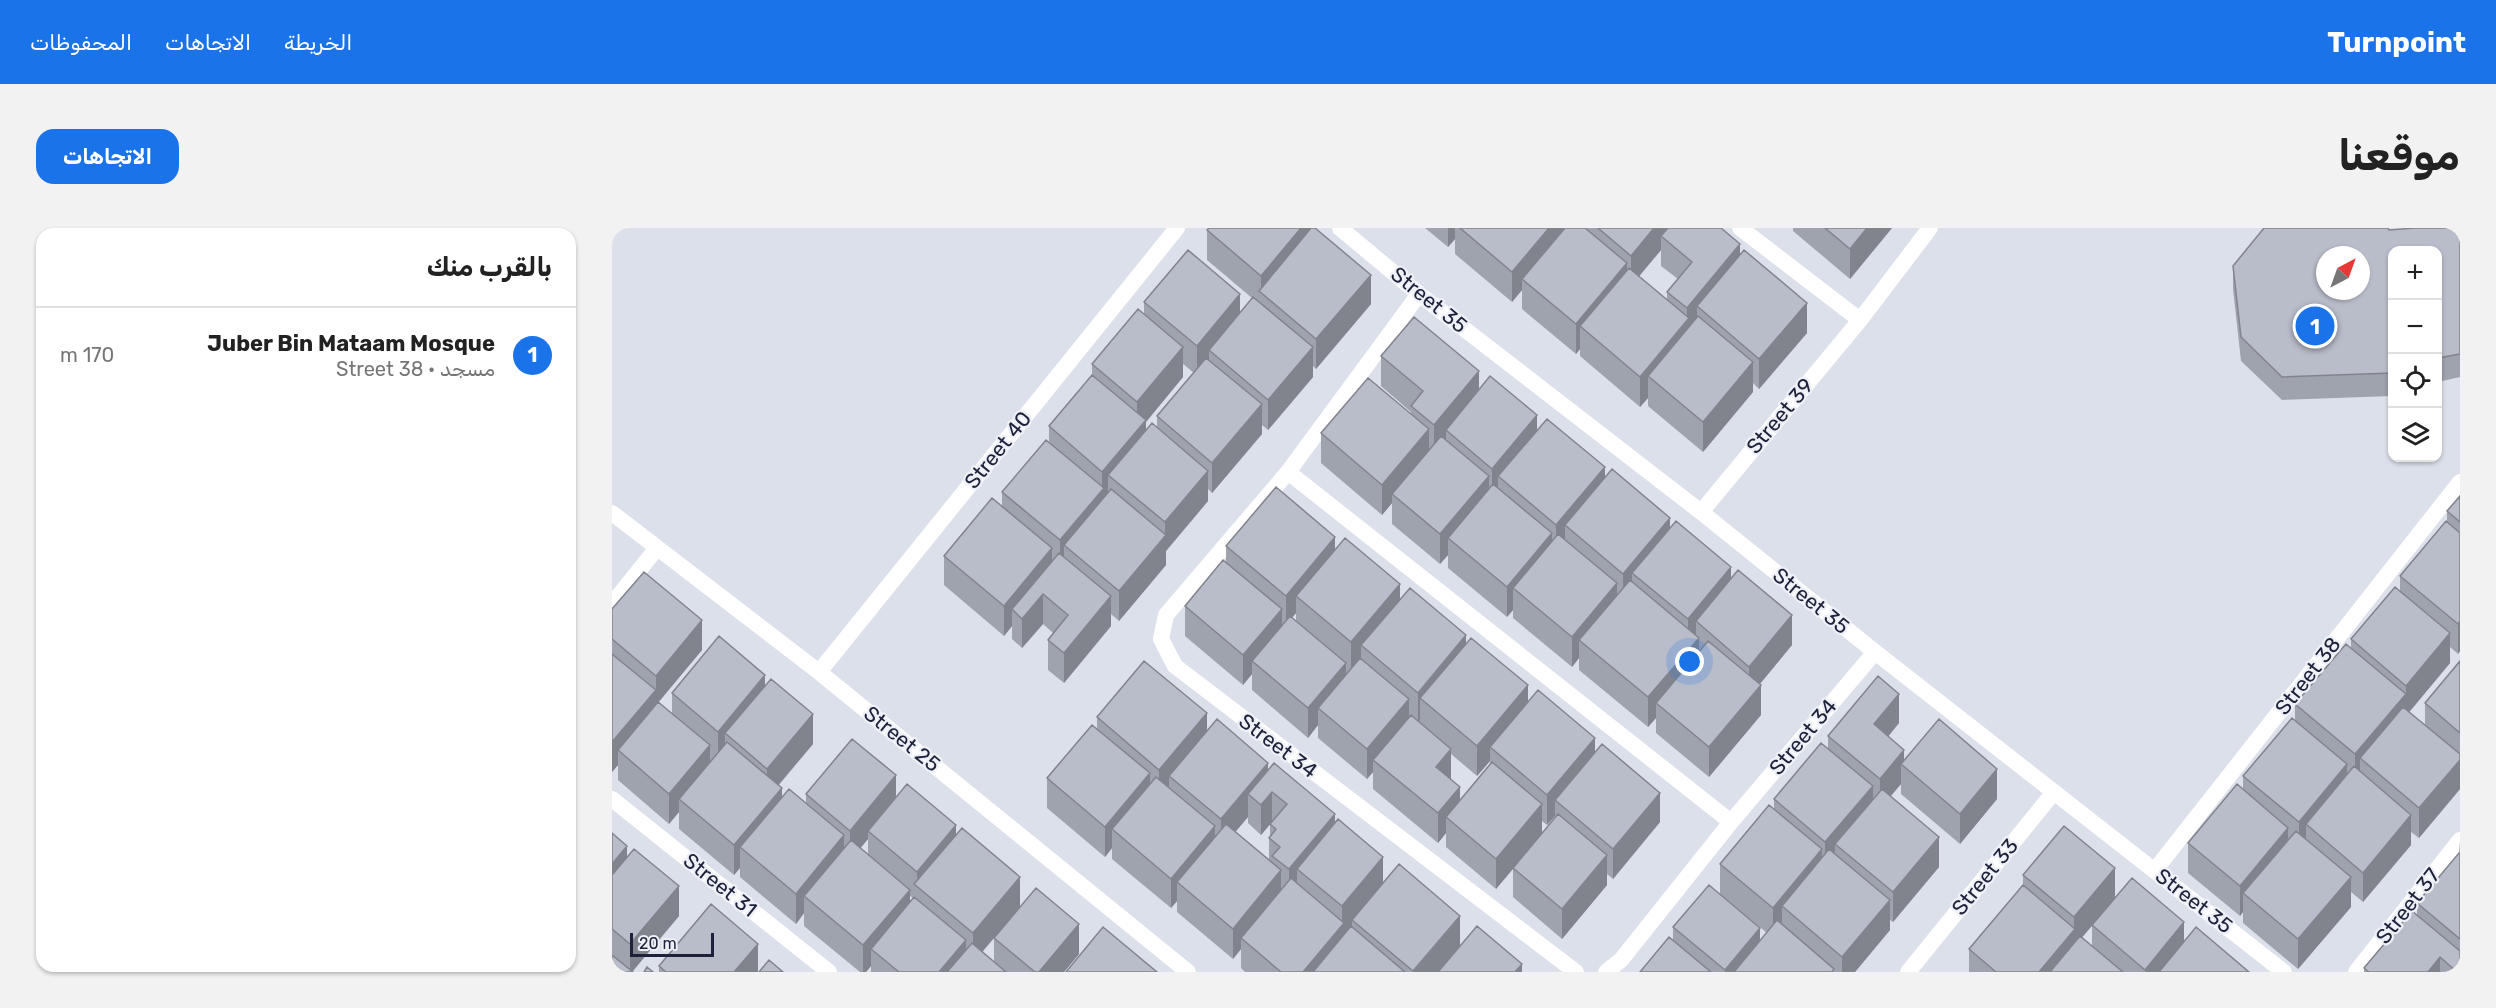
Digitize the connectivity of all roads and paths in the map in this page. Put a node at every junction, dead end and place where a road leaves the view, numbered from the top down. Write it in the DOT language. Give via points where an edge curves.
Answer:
graph roads {
  1 [pos="1177,228"];
  2 [pos="1340,228"];
  3 [pos="1740,228"];
  4 [pos="1930,228"];
  5 [pos="1419,294"];
  6 [pos="1860,320"];
  7 [pos="1288,472"];
  8 [pos="2460,482"];
  9 [pos="1701,512"];
  10 [pos="612,513"];
  11 [pos="657,548"];
  12 [pos="612,604"];
  13 [pos="1875,652"];
  14 [pos="819,672"];
  15 [pos="2054,792"];
  16 [pos="612,799"];
  17 [pos="1731,822"];
  18 [pos="2460,840"];
  19 [pos="2155,870"];
  20 [pos="1917,969"];
  21 [pos="829,972"];
  22 [pos="1188,972"];
  23 [pos="1576,972"];
  24 [pos="1606,972"];
  25 [pos="2284,972"];
  26 [pos="2356,972"];
  1 -- 14 [label="street, Street 40"];
  2 -- 5 [label="street, Street 35"];
  3 -- 6 [label="street"];
  4 -- 6 [label="street, Street 39"];
  5 -- 7 [label="street, Street 34"];
  5 -- 9 [label="street, Street 35"];
  6 -- 9 [label="street, Street 39"];
  7 -- 17 [label="street"];
  7 -- 23 [label="street, Street 34" via="1166,615 1161,639 1175,666"];
  8 -- 19 [label="street, Street 38"];
  9 -- 13 [label="street, Street 35"];
  10 -- 11 [label="street, Street 25"];
  11 -- 12 [label="street"];
  11 -- 14 [label="street, Street 25"];
  13 -- 15 [label="street, Street 35"];
  13 -- 17 [label="street, Street 34"];
  14 -- 22 [label="street, Street 25"];
  15 -- 19 [label="street, Street 35"];
  15 -- 20 [label="street, Street 33"];
  16 -- 21 [label="street, Street 31"];
  17 -- 24 [label="street, Street 34" via="1621,960"];
  18 -- 26 [label="street, Street 37"];
  19 -- 25 [label="street, Street 35"];
}
